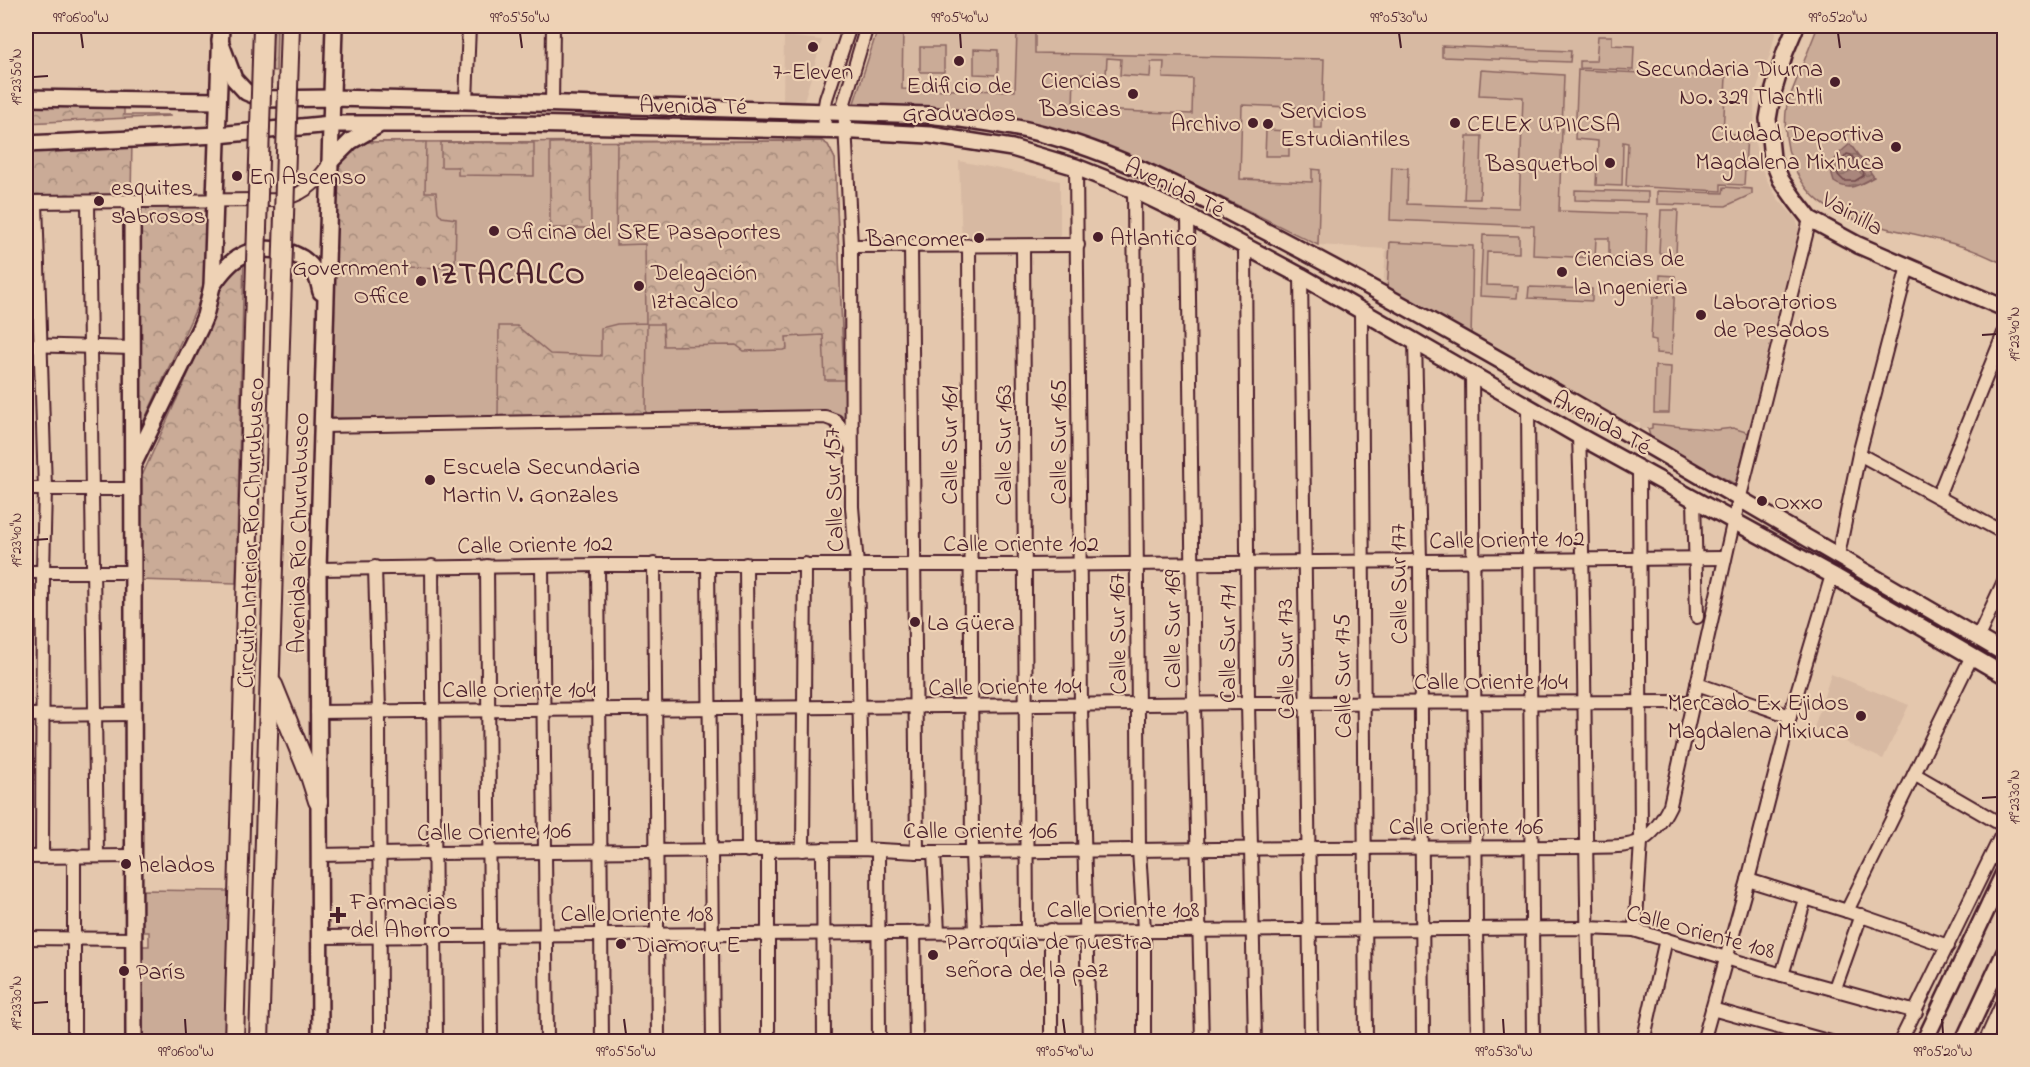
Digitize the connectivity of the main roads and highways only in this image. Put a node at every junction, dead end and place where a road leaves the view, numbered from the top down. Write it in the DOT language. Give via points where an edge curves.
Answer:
graph roads {
  1 [pos="263,26"];
  2 [pos="290,26"];
  3 [pos="334,26"];
  4 [pos="1796,26"];
  5 [pos="220,33"];
  6 [pos="26,98"];
  7 [pos="332,98"];
  8 [pos="218,101"];
  9 [pos="331,124"];
  10 [pos="379,124"];
  11 [pos="218,135"];
  12 [pos="26,144"];
  13 [pos="330,162"];
  14 [pos="132,202"];
  15 [pos="212,286"];
  16 [pos="325,307"];
  17 [pos="2004,308"];
  18 [pos="133,466"];
  19 [pos="2004,653"];
  20 [pos="270,673"];
  21 [pos="2004,675"];
  22 [pos="318,801"];
  23 [pos="2004,873"];
  24 [pos="2004,954"];
  25 [pos="134,1041"];
  26 [pos="234,1041"];
  27 [pos="260,1041"];
  28 [pos="320,1041"];
  29 [pos="1924,1041"];
  30 [pos="1962,1041"];
  1 -- 26 [label="highway, Circuito Interior Río Churubusco, bridge"];
  2 -- 20 [label="highway, Circuito Interior Río Churubusco, bridge"];
  3 -- 7 [label="main road, Avenida Río Churubusco"];
  4 -- 17 [label="main road, Vainilla" via="1785,52 1768,119 1772,158 1780,180 1810,219 1858,245"];
  5 -- 7 [label="main road, Avenida Té" via="234,79 251,95 263,99"];
  5 -- 8 [label="main road"];
  6 -- 8 [label="main road"];
  7 -- 9 [label="main road, Avenida Río Churubusco"];
  7 -- 19 [label="main road, Avenida Té" via="929,116 999,124 1056,138 1137,167 1191,192 1345,272"];
  8 -- 11 [label="main road"];
  9 -- 10 [label="main road, Avenida Té"];
  9 -- 11 [label="main road, Avenida Té"];
  9 -- 13 [label="main road, Avenida Río Churubusco"];
  10 -- 13 [label="main road" via="351,141"];
  10 -- 21 [label="main road, Avenida Té" via="846,130 930,135 998,145 1076,167 1188,216 1301,276"];
  11 -- 12 [label="main road, Avenida Té"];
  11 -- 15 [label="main road"];
  13 -- 16 [label="main road, Avenida Río Churubusco"];
  14 -- 18 [label="main road"];
  15 -- 16 [label="main road" via="241,256 262,250 280,251 298,257 312,268"];
  15 -- 18 [label="main road" via="200,328"];
  16 -- 22 [label="main road, Avenida Río Churubusco" via="318,569"];
  18 -- 25 [label="main road"];
  20 -- 22 [label="highway"];
  20 -- 27 [label="highway, Circuito Interior Río Churubusco"];
  22 -- 28 [label="main road, Avenida Río Churubusco"];
  23 -- 29 [label="main road"];
  24 -- 30 [label="main road"];
}
